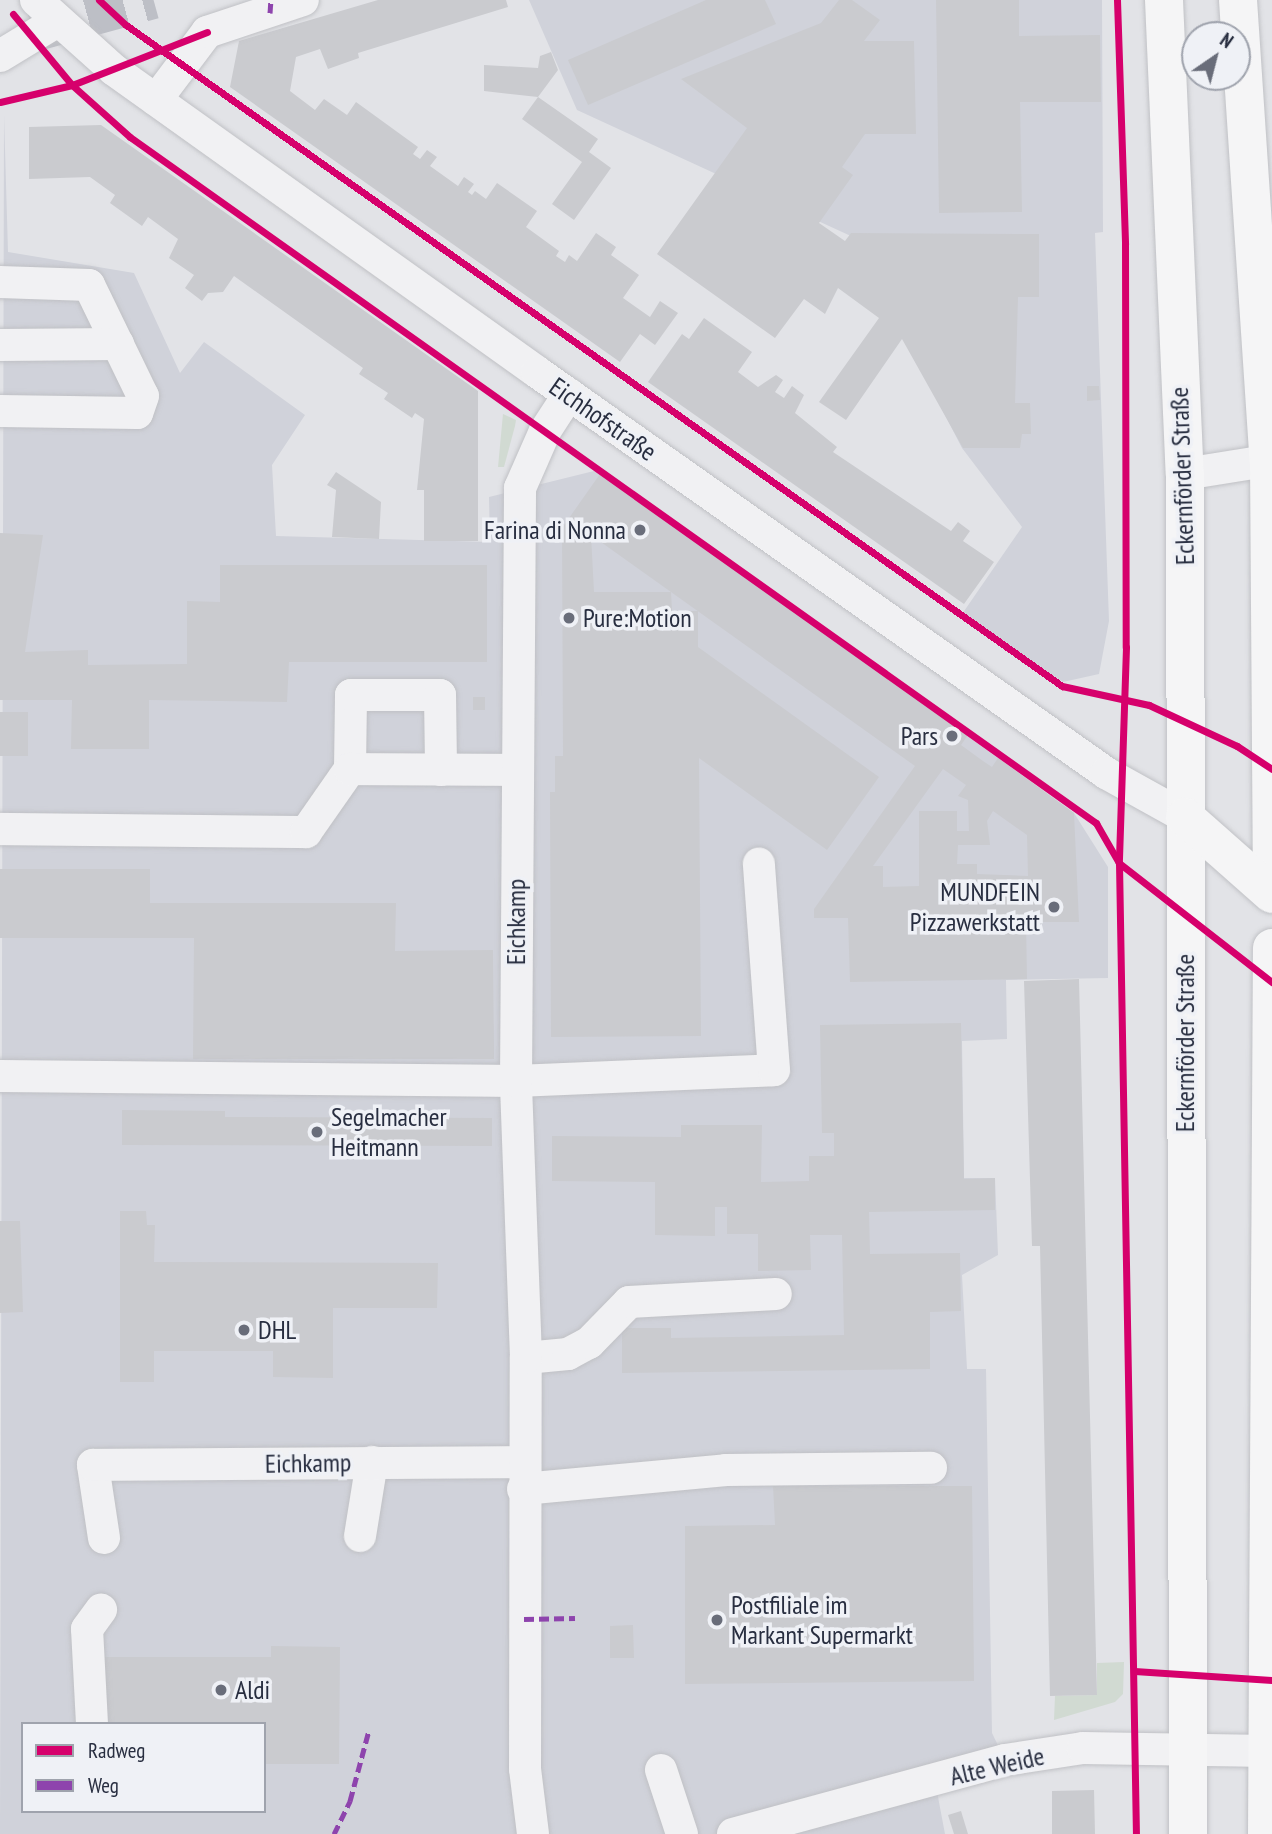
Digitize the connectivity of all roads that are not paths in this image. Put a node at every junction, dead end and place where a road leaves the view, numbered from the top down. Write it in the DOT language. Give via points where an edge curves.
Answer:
graph roads {
  1 [pos="303,0"];
  2 [pos="1164,0"];
  3 [pos="1238,0"];
  4 [pos="46,11"];
  5 [pos="0,56"];
  6 [pos="156,100"];
  7 [pos="0,282"];
  8 [pos="118,344"];
  9 [pos="0,345"];
  10 [pos="569,394"];
  11 [pos="0,411"];
  12 [pos="1270,460"];
  13 [pos="1185,474"];
  14 [pos="350,769"];
  15 [pos="516,769"];
  16 [pos="441,770"];
  17 [pos="1185,817"];
  18 [pos="0,829"];
  19 [pos="760,864"];
  20 [pos="1271,872"];
  21 [pos="1272,948"];
  22 [pos="0,1076"];
  23 [pos="516,1081"];
  24 [pos="776,1293"];
  25 [pos="526,1358"];
  26 [pos="372,1462"];
  27 [pos="931,1468"];
  28 [pos="523,1476"];
  29 [pos="360,1536"];
  30 [pos="104,1538"];
  31 [pos="101,1609"];
  32 [pos="92,1722"];
  33 [pos="1187,1749"];
  34 [pos="1268,1751"];
  35 [pos="661,1770"];
  36 [pos="533,1834"];
  37 [pos="682,1834"];
  38 [pos="733,1834"];
  39 [pos="1188,1834"];
  40 [pos="1267,1834"];
  1 -- 6 [label="street" via="207,32"];
  2 -- 13 [label="main road, Eckernförder Straße"];
  3 -- 12 [label="main road"];
  4 -- 5 [label="street"];
  4 -- 6 [label="street, Eichhofstraße"];
  6 -- 10 [label="street, Eichhofstraße"];
  7 -- 8 [label="street" via="89,285"];
  8 -- 9 [label="street"];
  8 -- 11 [label="street" via="143,396 137,413"];
  10 -- 15 [label="street, Eichkamp" via="545,431 520,488"];
  10 -- 17 [label="street, Eichhofstraße" via="1106,773"];
  12 -- 13 [label="street"];
  12 -- 20 [label="main road"];
  13 -- 17 [label="main road, Eckernförder Straße"];
  14 -- 16 [label="street"];
  14 -- 16 [label="street" via="351,695 440,695"];
  14 -- 18 [label="street" via="306,832"];
  15 -- 16 [label="street"];
  15 -- 23 [label="street, Eichkamp"];
  17 -- 20 [label="main road"];
  17 -- 33 [label="main road, Eckernförder Straße"];
  19 -- 23 [label="street" via="774,1070"];
  21 -- 34 [label="main road"];
  22 -- 23 [label="street"];
  23 -- 25 [label="street, Eichkamp"];
  24 -- 25 [label="street" via="629,1302 589,1343 568,1354"];
  25 -- 28 [label="street, Eichkamp"];
  26 -- 28 [label="street, Eichkamp"];
  26 -- 29 [label="street"];
  26 -- 30 [label="street, Eichkamp" via="93,1465"];
  27 -- 28 [label="street"];
  28 -- 36 [label="street, Eichkamp" via="525,1769"];
  31 -- 32 [label="street" via="87,1629"];
  33 -- 34 [label="street, Alte Weide"];
  33 -- 38 [label="street, Alte Weide" via="1083,1748 1004,1760"];
  33 -- 39 [label="main road, Eckernförder Straße"];
  34 -- 40 [label="main road"];
  35 -- 37 [label="street"];
}
